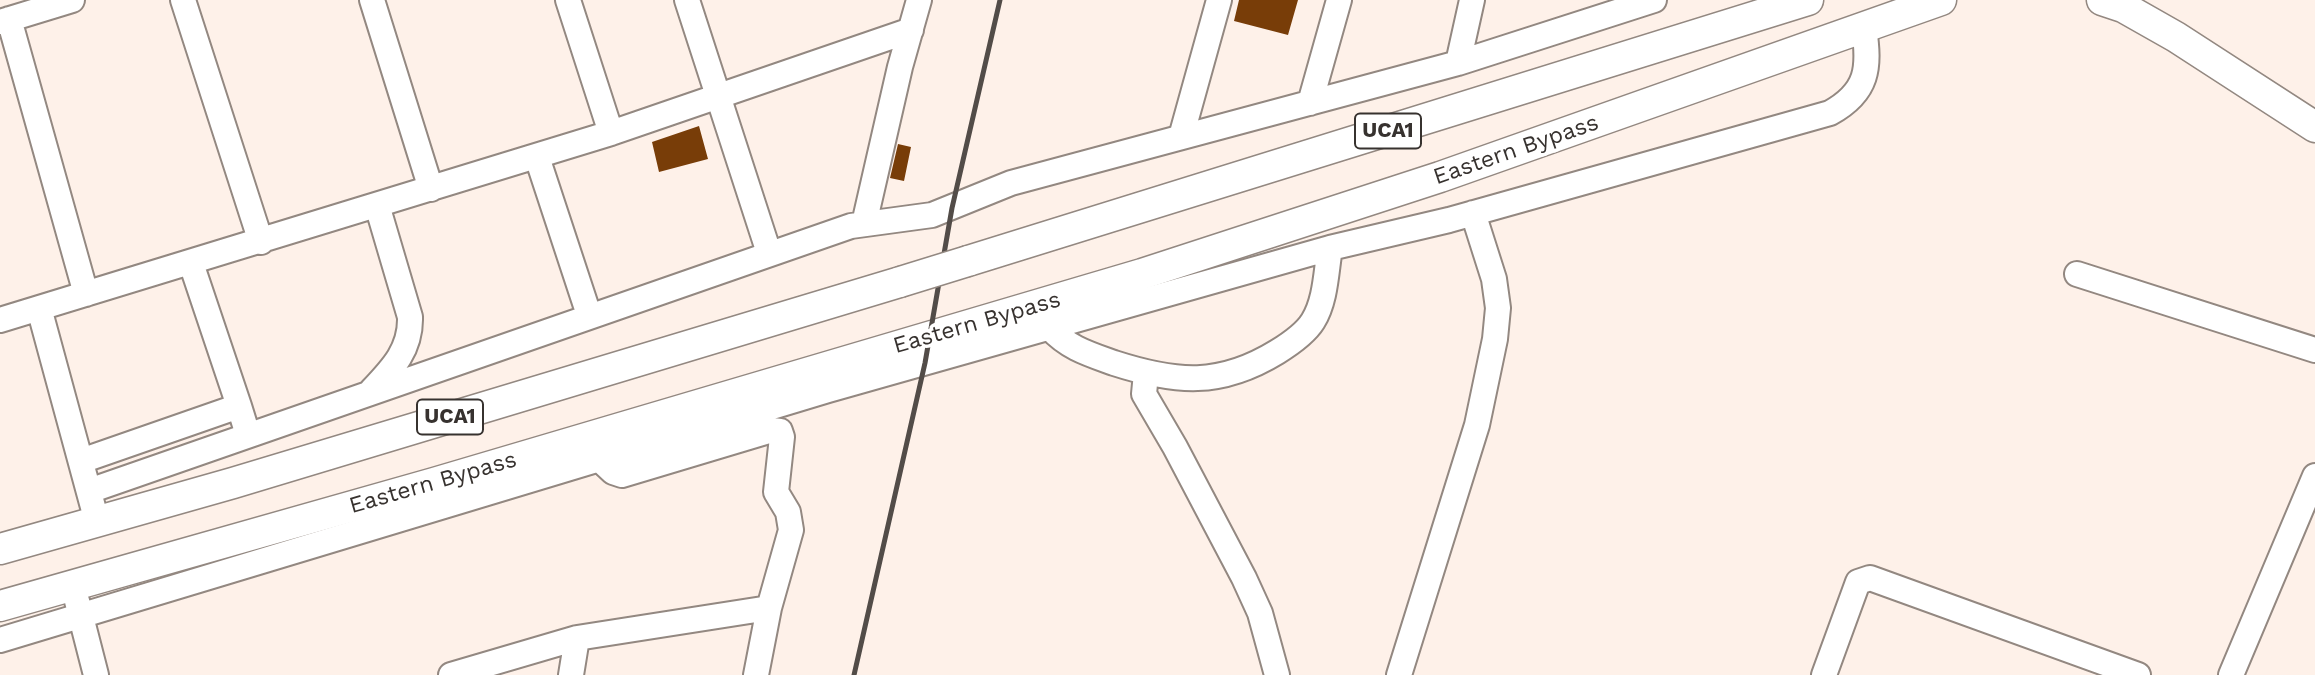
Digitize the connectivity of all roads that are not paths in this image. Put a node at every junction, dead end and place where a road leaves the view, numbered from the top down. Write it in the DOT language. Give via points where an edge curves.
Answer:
graph roads {
  1 [pos="72,0"];
  2 [pos="183,0"];
  3 [pos="372,0"];
  4 [pos="568,0"];
  5 [pos="687,0"];
  6 [pos="919,0"];
  7 [pos="1219,0"];
  8 [pos="1339,0"];
  9 [pos="1472,0"];
  10 [pos="1654,0"];
  11 [pos="1808,0"];
  12 [pos="1964,0"];
  13 [pos="2102,0"];
  14 [pos="1937,1"];
  15 [pos="4,20"];
  16 [pos="1864,27"];
  17 [pos="911,30"];
  18 [pos="1458,63"];
  19 [pos="718,96"];
  20 [pos="1310,103"];
  21 [pos="2315,127"];
  22 [pos="611,134"];
  23 [pos="1181,137"];
  24 [pos="537,157"];
  25 [pos="431,189"];
  26 [pos="377,205"];
  27 [pos="1473,213"];
  28 [pos="864,224"];
  29 [pos="261,242"];
  30 [pos="1330,248"];
  31 [pos="769,253"];
  32 [pos="191,263"];
  33 [pos="2077,274"];
  34 [pos="86,294"];
  35 [pos="39,308"];
  36 [pos="589,315"];
  37 [pos="0,320"];
  38 [pos="1050,328"];
  39 [pos="2315,350"];
  40 [pos="1146,373"];
  41 [pos="372,391"];
  42 [pos="239,406"];
  43 [pos="159,433"];
  44 [pos="248,435"];
  45 [pos="598,458"];
  46 [pos="81,461"];
  47 [pos="167,464"];
  48 [pos="2315,476"];
  49 [pos="89,491"];
  50 [pos="97,521"];
  51 [pos="0,549"];
  52 [pos="72,586"];
  53 [pos="0,606"];
  54 [pos="769,608"];
  55 [pos="81,615"];
  56 [pos="577,638"];
  57 [pos="0,640"];
  58 [pos="96,675"];
  59 [pos="451,675"];
  60 [pos="571,675"];
  61 [pos="756,675"];
  62 [pos="1277,675"];
  63 [pos="1399,675"];
  64 [pos="1824,675"];
  65 [pos="2138,675"];
  66 [pos="2231,675"];
  1 -- 15 [label="street"];
  2 -- 29 [label="street"];
  3 -- 25 [label="street"];
  4 -- 22 [label="street"];
  5 -- 19 [label="street"];
  6 -- 17 [label="street"];
  7 -- 23 [label="street"];
  8 -- 20 [label="street"];
  9 -- 18 [label="street"];
  10 -- 18 [label="street"];
  11 -- 50 [label="main road, UCA1, bridge" via="900,282"];
  12 -- 14 [label="main road, Eastern Bypass"];
  13 -- 21 [label="main road" via="2176,37"];
  14 -- 16 [label="main road, Eastern Bypass"];
  15 -- 34 [label="street"];
  16 -- 27 [label="street" via="1868,53 1863,80 1855,96 1830,113"];
  16 -- 52 [label="main road, Eastern Bypass" via="1440,177 1142,274"];
  17 -- 19 [label="street"];
  17 -- 28 [label="street"];
  18 -- 20 [label="street"];
  19 -- 22 [label="street"];
  19 -- 31 [label="street"];
  20 -- 23 [label="street"];
  22 -- 24 [label="street"];
  23 -- 28 [label="street" via="1010,183 932,215"];
  24 -- 25 [label="street"];
  24 -- 36 [label="street"];
  25 -- 26 [label="street"];
  26 -- 29 [label="street"];
  26 -- 41 [label="street" via="411,328 403,353"];
  27 -- 30 [label="street"];
  27 -- 63 [label="street" via="1494,279 1498,308 1495,339 1474,437"];
  28 -- 31 [label="street"];
  29 -- 32 [label="street"];
  30 -- 38 [label="street"];
  30 -- 40 [label="street" via="1314,320 1288,345 1241,371 1217,378"];
  31 -- 36 [label="street"];
  32 -- 34 [label="street"];
  32 -- 42 [label="street"];
  33 -- 39 [label="street"];
  34 -- 35 [label="street"];
  35 -- 37 [label="street"];
  35 -- 46 [label="street"];
  36 -- 41 [label="street"];
  38 -- 40 [label="street" via="1080,352"];
  38 -- 45 [label="street"];
  40 -- 62 [label="street" via="1144,394 1244,578 1260,613"];
  41 -- 44 [label="street"];
  42 -- 43 [label="street"];
  42 -- 44 [label="street"];
  43 -- 46 [label="street"];
  43 -- 47 [label="street"];
  44 -- 47 [label="street"];
  45 -- 54 [label="street" via="622,475 780,431 776,492 788,512 791,530"];
  45 -- 55 [label="street"];
  46 -- 49 [label="street"];
  47 -- 49 [label="street"];
  48 -- 66 [label="street"];
  49 -- 50 [label="street"];
  50 -- 51 [label="main road, UCA1"];
  52 -- 53 [label="main road, Eastern Bypass"];
  52 -- 55 [label="street"];
  54 -- 56 [label="street"];
  54 -- 61 [label="street"];
  55 -- 57 [label="street"];
  55 -- 58 [label="street"];
  56 -- 59 [label="street"];
  56 -- 60 [label="street"];
  64 -- 65 [label="street" via="1858,582 1870,578"];
}
